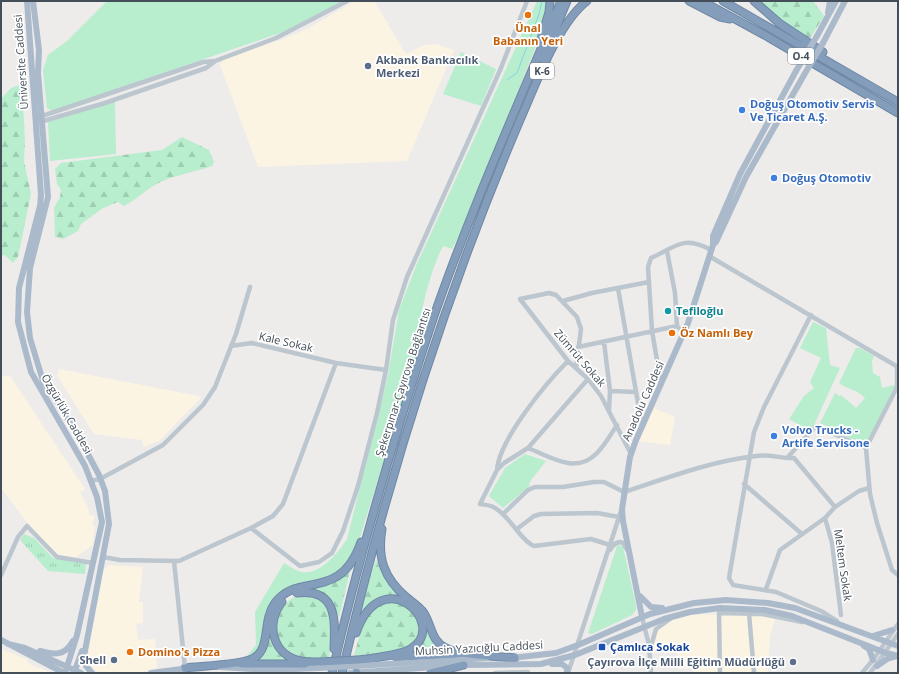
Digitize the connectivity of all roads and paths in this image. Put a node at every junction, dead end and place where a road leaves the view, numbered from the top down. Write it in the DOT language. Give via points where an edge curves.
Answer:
graph roads {
  1 [pos="26,1"];
  2 [pos="33,1"];
  3 [pos="347,1"];
  4 [pos="527,1"];
  5 [pos="550,1"];
  6 [pos="561,1"];
  7 [pos="567,1"];
  8 [pos="586,1"];
  9 [pos="689,1"];
  10 [pos="702,1"];
  11 [pos="723,1"];
  12 [pos="754,1"];
  13 [pos="830,1"];
  14 [pos="836,1"];
  15 [pos="845,1"];
  16 [pos="826,21"];
  17 [pos="742,22"];
  18 [pos="855,77"];
  19 [pos="898,102"];
  20 [pos="517,105"];
  21 [pos="898,113"];
  22 [pos="43,119"];
  23 [pos="36,120"];
  24 [pos="508,149"];
  25 [pos="711,250"];
  26 [pos="667,251"];
  27 [pos="649,282"];
  28 [pos="250,287"];
  29 [pos="618,288"];
  30 [pos="563,301"];
  31 [pos="811,315"];
  32 [pos="677,326"];
  33 [pos="652,331"];
  34 [pos="684,333"];
  35 [pos="627,337"];
  36 [pos="604,342"];
  37 [pos="231,346"];
  38 [pos="578,347"];
  39 [pos="568,361"];
  40 [pos="336,363"];
  41 [pos="898,367"];
  42 [pos="576,368"];
  43 [pos="386,370"];
  44 [pos="588,379"];
  45 [pos="661,384"];
  46 [pos="610,391"];
  47 [pos="636,392"];
  48 [pos="609,410"];
  49 [pos="617,425"];
  50 [pos="642,426"];
  51 [pos="528,448"];
  52 [pos="866,448"];
  53 [pos="631,454"];
  54 [pos="749,457"];
  55 [pos="787,458"];
  56 [pos="497,470"];
  57 [pos="393,478"];
  58 [pos="100,479"];
  59 [pos="91,481"];
  60 [pos="744,484"];
  61 [pos="869,488"];
  62 [pos="624,492"];
  63 [pos="378,499"];
  64 [pos="835,507"];
  65 [pos="622,509"];
  66 [pos="503,514"];
  67 [pos="619,518"];
  68 [pos="825,518"];
  69 [pos="251,528"];
  70 [pos="517,528"];
  71 [pos="802,534"];
  72 [pos="610,545"];
  73 [pos="628,551"];
  74 [pos="607,556"];
  75 [pos="103,557"];
  76 [pos="174,561"];
  77 [pos="93,563"];
  78 [pos="898,575"];
  79 [pos="1,576"];
  80 [pos="766,589"];
  81 [pos="637,592"];
  82 [pos="694,603"];
  83 [pos="748,612"];
  84 [pos="841,615"];
  85 [pos="642,616"];
  86 [pos="675,616"];
  87 [pos="898,624"];
  88 [pos="644,626"];
  89 [pos="845,627"];
  90 [pos="583,631"];
  91 [pos="834,632"];
  92 [pos="895,632"];
  93 [pos="77,635"];
  94 [pos="869,636"];
  95 [pos="86,640"];
  96 [pos="1,641"];
  97 [pos="858,642"];
  98 [pos="888,643"];
  99 [pos="8,644"];
  100 [pos="578,645"];
  101 [pos="898,646"];
  102 [pos="25,648"];
  103 [pos="562,651"];
  104 [pos="650,651"];
  105 [pos="883,651"];
  106 [pos="470,653"];
  107 [pos="575,655"];
  108 [pos="898,656"];
  109 [pos="373,658"];
  110 [pos="515,658"];
  111 [pos="875,663"];
  112 [pos="223,664"];
  113 [pos="541,664"];
  114 [pos="319,665"];
  115 [pos="464,665"];
  116 [pos="68,666"];
  117 [pos="185,668"];
  118 [pos="356,668"];
  119 [pos="77,672"];
  120 [pos="332,672"];
  121 [pos="342,672"];
  122 [pos="528,672"];
  123 [pos="65,673"];
  124 [pos="92,673"];
  125 [pos="151,673"];
  126 [pos="350,673"];
  127 [pos="431,673"];
  128 [pos="495,673"];
  129 [pos="568,673"];
  130 [pos="651,673"];
  131 [pos="720,673"];
  132 [pos="754,673"];
  133 [pos="862,673"];
  134 [pos="870,673"];
  1 -- 23 [label="main road, Üniversite Caddesi"];
  2 -- 22 [label="main road, Üniversite Caddesi"];
  3 -- 22 [label="street" via="293,30 215,61 204,62"];
  4 -- 43 [label="street" via="501,68 407,277 393,320"];
  5 -- 20 [label="highway, K-6" via="545,26"];
  6 -- 20 [label="highway, K-6"];
  7 -- 24 [label="highway, K-6"];
  8 -- 24 [label="highway, K-6" via="571,16 560,35"];
  9 -- 17 [label="highway" via="720,17"];
  10 -- 17 [label="highway, O-4"];
  11 -- 18 [label="highway, O-4"];
  12 -- 18 [label="highway" via="779,23"];
  13 -- 16 [label="main road"];
  14 -- 16 [label="main road, Anadolu Caddesi"];
  15 -- 25 [label="main road, Anadolu Caddesi, bridge" via="746,177"];
  16 -- 25 [label="main road, Anadolu Caddesi, bridge" via="740,174 713,236"];
  17 -- 21 [label="highway, O-4"];
  18 -- 19 [label="highway, O-4"];
  20 -- 63 [label="highway, Şekerpınar-Çayırova Bağlantısı" via="434,316"];
  22 -- 23 [label="street"];
  22 -- 58 [label="main road, Özgürlük Caddesi" via="48,197 30,268 27,312 30,338 43,380 74,428"];
  23 -- 59 [label="main road, Özgürlük Caddesi" via="41,195 19,288 18,322 31,372 76,447"];
  24 -- 57 [label="highway, Şekerpınar-Çayırova Bağlantısı" via="444,319 407,427"];
  25 -- 26 [label="street" via="689,242 678,244"];
  25 -- 31 [label="street"];
  25 -- 34 [label="main road, Anadolu Caddesi"];
  26 -- 27 [label="street" via="651,258"];
  26 -- 32 [label="street" via="675,293"];
  27 -- 29 [label="street"];
  27 -- 33 [label="street"];
  28 -- 37 [label="street"];
  29 -- 30 [label="street"];
  29 -- 35 [label="street"];
  30 -- 38 [label="street" via="577,317 580,325"];
  30 -- 39 [label="street, Zümrüt Sokak" via="556,295 549,294 520,299"];
  31 -- 41 [label="street"];
  31 -- 54 [label="street" via="764,407 754,432"];
  32 -- 33 [label="street"];
  32 -- 34 [label="street"];
  33 -- 35 [label="street"];
  33 -- 45 [label="street"];
  34 -- 45 [label="main road, Anadolu Caddesi"];
  35 -- 36 [label="street"];
  35 -- 47 [label="street"];
  36 -- 38 [label="street"];
  36 -- 46 [label="street"];
  37 -- 40 [label="street, Kale Sokak" via="252,343"];
  37 -- 58 [label="street" via="215,387 204,405 189,421 163,445"];
  38 -- 42 [label="street"];
  39 -- 42 [label="street, Zümrüt Sokak"];
  39 -- 56 [label="street" via="547,384 513,432 498,459"];
  40 -- 43 [label="street, Kale Sokak"];
  40 -- 69 [label="street" via="283,504 273,516"];
  41 -- 52 [label="street" via="897,387"];
  42 -- 44 [label="street, Zümrüt Sokak"];
  43 -- 69 [label="street" via="358,486 343,531 332,553 319,562 300,566"];
  44 -- 48 [label="street, Zümrüt Sokak"];
  44 -- 51 [label="street"];
  45 -- 50 [label="main road, Anadolu Caddesi"];
  46 -- 47 [label="street"];
  46 -- 48 [label="street"];
  47 -- 50 [label="street"];
  48 -- 49 [label="street, Zümrüt Sokak"];
  49 -- 51 [label="street" via="597,454 575,465 562,463"];
  49 -- 53 [label="street, Zümrüt Sokak"];
  50 -- 53 [label="main road, Anadolu Caddesi"];
  51 -- 56 [label="street"];
  52 -- 55 [label="street" via="816,426"];
  52 -- 61 [label="street"];
  53 -- 62 [label="main road, Anadolu Caddesi"];
  54 -- 55 [label="street" via="757,455"];
  54 -- 60 [label="street"];
  54 -- 62 [label="street" via="672,476"];
  55 -- 64 [label="street" via="794,458"];
  56 -- 66 [label="street" via="480,504 495,507"];
  57 -- 106 [label="highway" via="380,548 386,575 423,613 441,646"];
  57 -- 121 [label="highway, Şekerpınar-Çayırova Bağlantısı"];
  58 -- 59 [label="street"];
  58 -- 75 [label="main road, Özgürlük Caddesi" via="105,490 109,524"];
  59 -- 77 [label="main road, Özgürlük Caddesi" via="102,522"];
  60 -- 71 [label="street"];
  60 -- 80 [label="street" via="729,578 733,585"];
  61 -- 64 [label="street" via="859,491"];
  61 -- 78 [label="street" via="892,570"];
  62 -- 65 [label="main road, Anadolu Caddesi"];
  62 -- 66 [label="street" via="604,482 564,488 535,487 528,490"];
  63 -- 112 [label="highway" via="349,567 336,578 295,589 284,595 268,614 264,644 259,654 249,660"];
  63 -- 120 [label="highway, Şekerpınar-Çayırova Bağlantısı"];
  64 -- 68 [label="street"];
  65 -- 67 [label="street"];
  65 -- 73 [label="main road, Anadolu Caddesi"];
  66 -- 70 [label="street"];
  67 -- 70 [label="street" via="597,513 541,514"];
  67 -- 72 [label="street"];
  68 -- 71 [label="street"];
  68 -- 84 [label="street, Meltem Sokak" via="832,543"];
  69 -- 76 [label="street"];
  70 -- 72 [label="street" via="528,543 534,546 591,539"];
  71 -- 80 [label="street" via="780,550"];
  72 -- 74 [label="street"];
  73 -- 74 [label="street" via="623,543 619,542 612,547"];
  73 -- 81 [label="main road, Anadolu Caddesi"];
  74 -- 90 [label="street"];
  75 -- 76 [label="street" via="120,560"];
  75 -- 95 [label="main road, Özgürlük Caddesi"];
  76 -- 117 [label="street"];
  77 -- 79 [label="street" via="57,557 27,526 18,537"];
  77 -- 93 [label="main road, Özgürlük Caddesi"];
  80 -- 89 [label="street" via="821,611"];
  81 -- 82 [label="main road" via="646,604 654,608"];
  81 -- 85 [label="main road, Anadolu Caddesi"];
  82 -- 85 [label="main road, Muhsin Yazıcığlu Caddesi"];
  82 -- 89 [label="main road, Muhsin Yazıcığlu Caddesi" via="726,600 768,603 802,610"];
  83 -- 91 [label="street, Muhsin Yazıcığlu Caddesi" via="775,616"];
  83 -- 131 [label="street, Muhsin Yazıcığlu Caddesi" via="719,613"];
  83 -- 132 [label="street"];
  85 -- 88 [label="street"];
  85 -- 100 [label="main road, Muhsin Yazıcığlu Caddesi"];
  86 -- 88 [label="main road, Muhsin Yazıcığlu Caddesi"];
  86 -- 91 [label="main road, Muhsin Yazıcığlu Caddesi" via="713,609 765,610 807,620"];
  86 -- 104 [label="street" via="656,629"];
  87 -- 92 [label="street"];
  88 -- 104 [label="street"];
  88 -- 107 [label="main road, Muhsin Yazıcığlu Caddesi"];
  89 -- 94 [label="main road, Muhsin Yazıcığlu Caddesi"];
  90 -- 100 [label="street"];
  90 -- 103 [label="street" via="575,643"];
  91 -- 97 [label="main road, Muhsin Yazıcığlu Caddesi"];
  92 -- 94 [label="main road"];
  92 -- 98 [label="street"];
  93 -- 102 [label="main road" via="72,645 63,652 54,654"];
  93 -- 116 [label="main road, Özgürlük Caddesi"];
  94 -- 98 [label="main road, Muhsin Yazıcığlu Caddesi"];
  95 -- 119 [label="main road"];
  95 -- 124 [label="main road" via="84,656 86,666"];
  96 -- 99 [label="main road"];
  97 -- 105 [label="main road, Muhsin Yazıcığlu Caddesi"];
  97 -- 111 [label="main road" via="869,649"];
  98 -- 101 [label="main road, Muhsin Yazıcığlu Caddesi"];
  98 -- 105 [label="street"];
  99 -- 102 [label="main road"];
  99 -- 123 [label="main road"];
  100 -- 103 [label="main road, Muhsin Yazıcığlu Caddesi"];
  100 -- 107 [label="street"];
  102 -- 116 [label="main road"];
  103 -- 110 [label="main road, Muhsin Yazıcığlu Caddesi"];
  104 -- 130 [label="street"];
  105 -- 108 [label="main road, Muhsin Yazıcığlu Caddesi"];
  105 -- 111 [label="street"];
  106 -- 109 [label="highway"];
  106 -- 110 [label="highway"];
  107 -- 113 [label="main road, Muhsin Yazıcığlu Caddesi"];
  107 -- 129 [label="street"];
  108 -- 111 [label="main road"];
  109 -- 118 [label="highway"];
  109 -- 121 [label="highway" via="407,651 419,641 422,631 421,619 408,603 391,599 369,608 360,620"];
  110 -- 118 [label="main road, Muhsin Yazıcığlu Caddesi" via="435,660"];
  111 -- 133 [label="street"];
  111 -- 134 [label="street"];
  112 -- 114 [label="highway"];
  112 -- 117 [label="highway"];
  113 -- 115 [label="main road, Muhsin Yazıcığlu Caddesi"];
  113 -- 129 [label="main road" via="562,664"];
  114 -- 117 [label="main road"];
  114 -- 118 [label="highway, bridge"];
  114 -- 120 [label="highway" via="290,656 279,647 273,635 272,621 277,608 286,598 297,593 318,595 332,610 336,632"];
  115 -- 118 [label="main road, Muhsin Yazıcığlu Caddesi"];
  115 -- 127 [label="highway"];
  116 -- 119 [label="main road"];
  116 -- 123 [label="main road, Özgürlük Caddesi"];
  117 -- 125 [label="main road"];
  118 -- 126 [label="main road"];
  122 -- 128 [label="street"];
}
